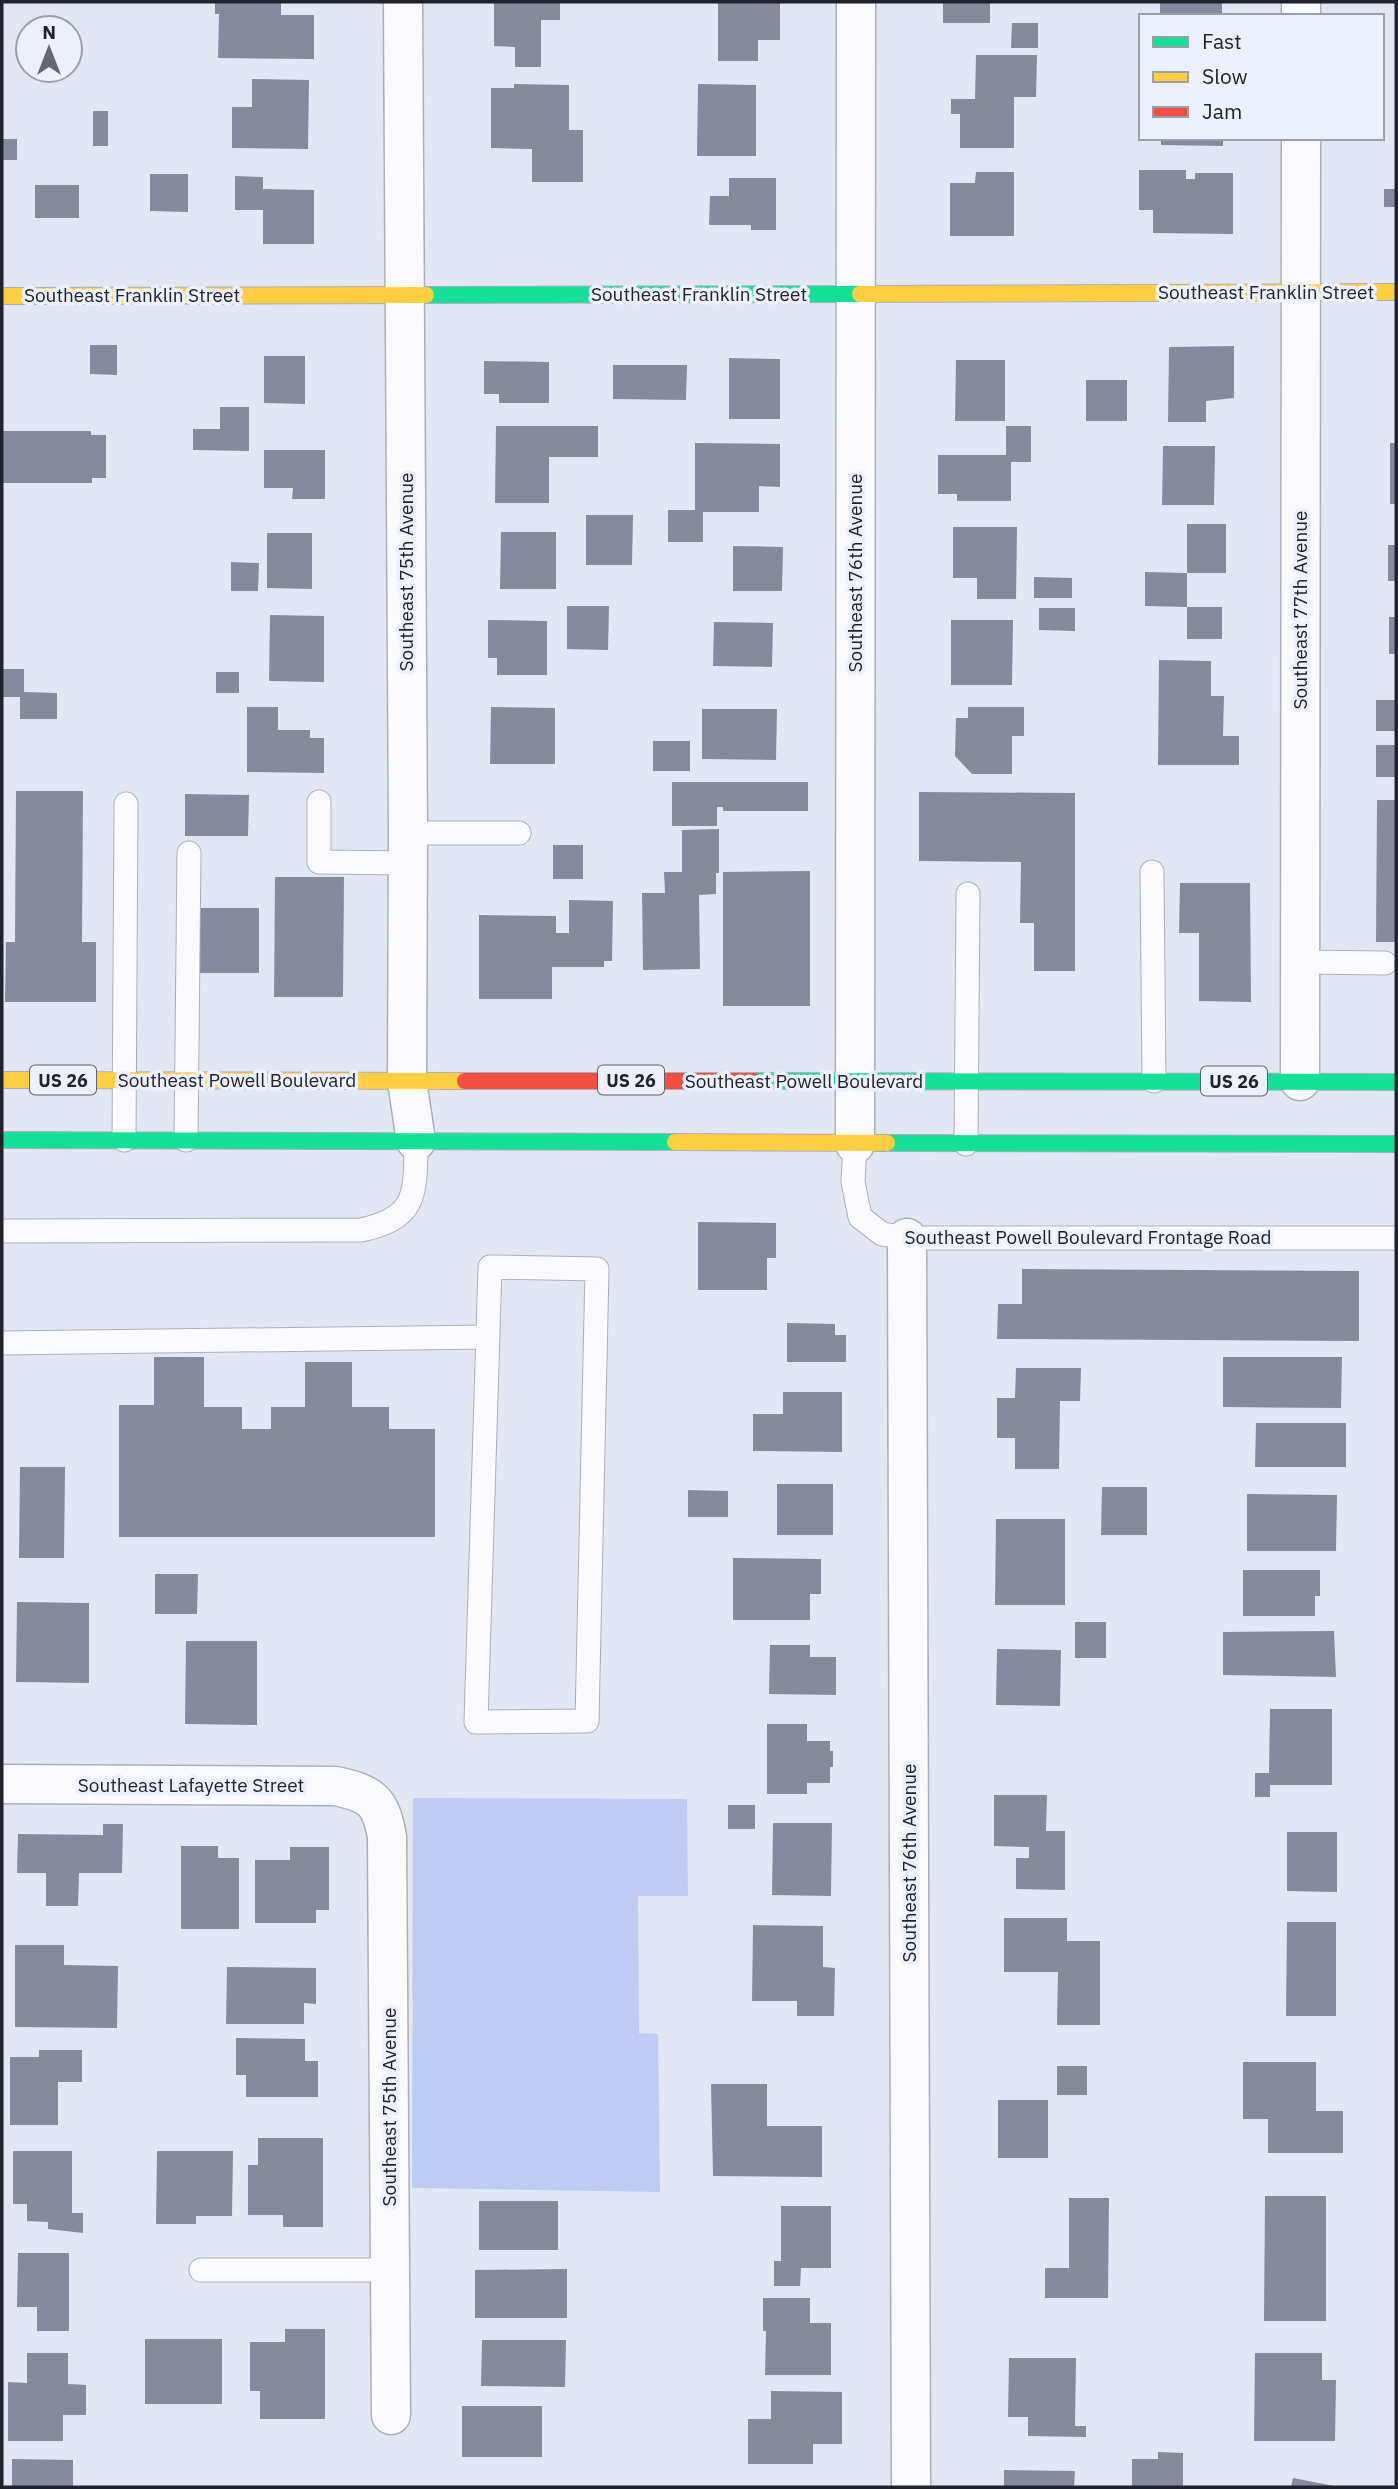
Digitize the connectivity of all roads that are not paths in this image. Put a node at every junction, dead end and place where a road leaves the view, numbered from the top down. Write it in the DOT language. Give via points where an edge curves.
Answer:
graph roads {
  1 [pos="403,2"];
  2 [pos="856,2"];
  3 [pos="1301,140"];
  4 [pos="1301,292"];
  5 [pos="1396,292"];
  6 [pos="856,293"];
  7 [pos="403,294"];
  8 [pos="2,296"];
  9 [pos="319,802"];
  10 [pos="126,804"];
  11 [pos="519,834"];
  12 [pos="408,848"];
  13 [pos="189,853"];
  14 [pos="1152,872"];
  15 [pos="968,894"];
  16 [pos="1300,962"];
  17 [pos="1385,963"];
  18 [pos="2,1080"];
  19 [pos="125,1080"];
  20 [pos="187,1080"];
  21 [pos="407,1081"];
  22 [pos="854,1081"];
  23 [pos="966,1082"];
  24 [pos="1154,1082"];
  25 [pos="1300,1082"];
  26 [pos="1396,1082"];
  27 [pos="2,1140"];
  28 [pos="124,1140"];
  29 [pos="186,1140"];
  30 [pos="416,1141"];
  31 [pos="855,1144"];
  32 [pos="966,1144"];
  33 [pos="1396,1144"];
  34 [pos="2,1231"];
  35 [pos="906,1238"];
  36 [pos="1396,1238"];
  37 [pos="488,1337"];
  38 [pos="2,1343"];
  39 [pos="2,1784"];
  40 [pos="376,1802"];
  41 [pos="201,2270"];
  42 [pos="390,2270"];
  43 [pos="391,2415"];
  44 [pos="911,2487"];
  1 -- 7 [label="street, Southeast 75th Avenue"];
  2 -- 6 [label="street, Southeast 76th Avenue"];
  3 -- 4 [label="street, Southeast 77th Avenue"];
  4 -- 5 [label="main road, Southeast Franklin Street"];
  4 -- 6 [label="main road, Southeast Franklin Street"];
  4 -- 16 [label="street, Southeast 77th Avenue"];
  6 -- 7 [label="main road, Southeast Franklin Street"];
  6 -- 22 [label="street, Southeast 76th Avenue"];
  7 -- 8 [label="main road, Southeast Franklin Street"];
  7 -- 12 [label="street, Southeast 75th Avenue"];
  9 -- 12 [label="lane" via="319,862"];
  10 -- 19 [label="lane"];
  11 -- 12 [label="lane"];
  12 -- 21 [label="street, Southeast 75th Avenue"];
  13 -- 20 [label="lane"];
  14 -- 24 [label="lane"];
  15 -- 23 [label="lane"];
  16 -- 17 [label="lane"];
  16 -- 25 [label="street, Southeast 77th Avenue"];
  18 -- 19 [label="main road, Southeast Powell Boulevard / US 26"];
  19 -- 20 [label="main road, Southeast Powell Boulevard / US 26"];
  19 -- 28 [label="lane"];
  20 -- 21 [label="main road, Southeast Powell Boulevard / US 26"];
  20 -- 29 [label="lane"];
  21 -- 22 [label="main road, Southeast Powell Boulevard / US 26"];
  21 -- 30 [label="street, Southeast 75th Avenue"];
  22 -- 23 [label="main road, Southeast Powell Boulevard / US 26"];
  22 -- 31 [label="street, Southeast 76th Avenue"];
  23 -- 24 [label="main road, Southeast Powell Boulevard / US 26"];
  23 -- 32 [label="lane"];
  24 -- 25 [label="main road, Southeast Powell Boulevard / US 26"];
  25 -- 26 [label="main road, Southeast Powell Boulevard / US 26"];
  27 -- 28 [label="main road"];
  28 -- 29 [label="main road"];
  29 -- 30 [label="main road"];
  30 -- 31 [label="main road"];
  30 -- 34 [label="lane" via="412,1197 401,1215 362,1230"];
  31 -- 32 [label="main road"];
  31 -- 35 [label="lane, Southeast Powell Boulevard Frontage Road" via="853,1182 860,1217 882,1234"];
  32 -- 33 [label="main road"];
  35 -- 36 [label="lane, Southeast Powell Boulevard Frontage Road"];
  35 -- 44 [label="street, Southeast 76th Avenue"];
  37 -- 37 [label="lane" via="490,1267 597,1269 587,1721 476,1722"];
  37 -- 38 [label="lane"];
  39 -- 40 [label="street, Southeast Lafayette Street" via="335,1786 360,1791"];
  40 -- 42 [label="street, Southeast 75th Avenue" via="387,1837"];
  41 -- 42 [label="lane"];
  42 -- 43 [label="street, Southeast 75th Avenue"];
}
